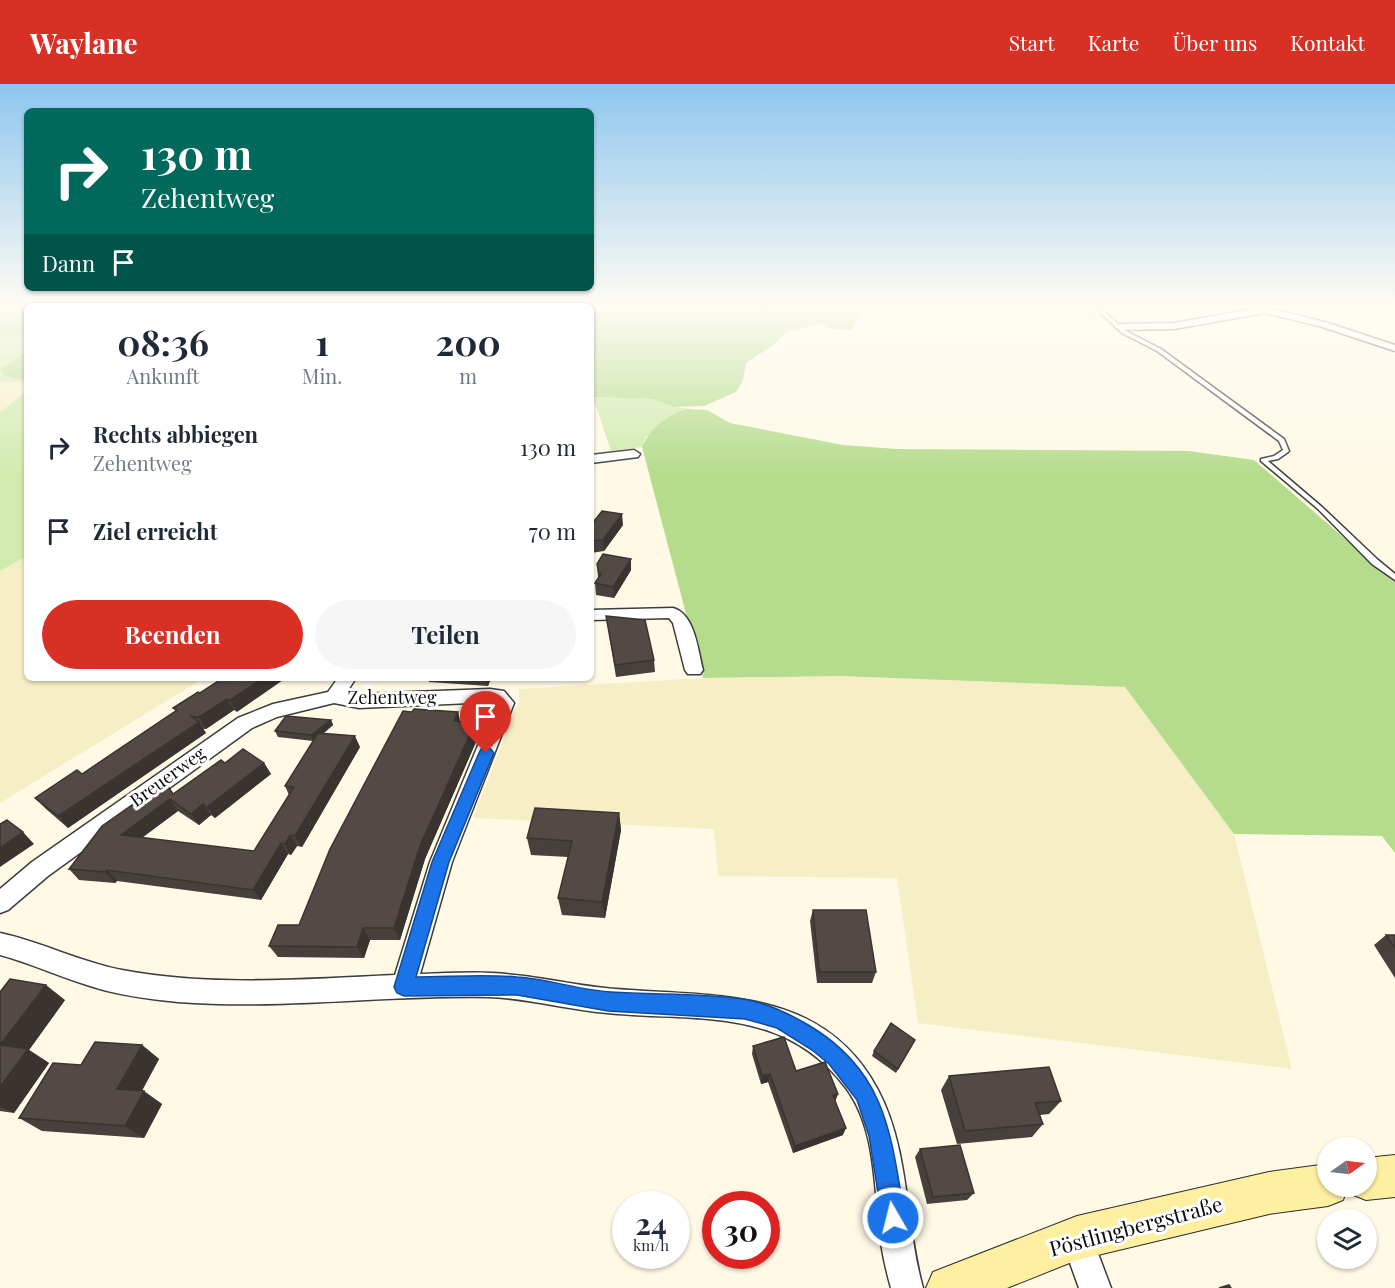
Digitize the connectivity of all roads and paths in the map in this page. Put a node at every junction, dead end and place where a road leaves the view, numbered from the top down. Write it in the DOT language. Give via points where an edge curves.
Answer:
graph roads {
  1 [pos="1174,360"];
  2 [pos="634,454"];
  3 [pos="594,459"];
  4 [pos="1395,578"];
  5 [pos="594,615"];
  6 [pos="694,670"];
  7 [pos="344,681"];
  8 [pos="334,697"];
  9 [pos="0,903"];
  10 [pos="0,944"];
  11 [pos="404,987"];
  12 [pos="1395,1176"];
  13 [pos="1377,1178"];
  14 [pos="1317,1186"];
  15 [pos="1077,1238"];
  16 [pos="907,1288"];
  17 [pos="949,1288"];
  18 [pos="1095,1288"];
  1 -- 4 [label="lane" via="1282,440 1286,451 1263,460"];
  2 -- 3 [label="street"];
  5 -- 6 [label="street" via="673,613 681,621"];
  7 -- 8 [label="street"];
  8 -- 9 [label="street, Breuerweg" via="273,711 245,723 40,869"];
  8 -- 11 [label="street, Zehentweg" via="359,701 490,695 505,703 441,862"];
  10 -- 11 [label="street" via="99,976 178,989 256,992"];
  11 -- 16 [label="street" via="517,986 608,1001 745,1009 800,1030 836,1057 866,1094 880,1136 898,1255"];
  12 -- 13 [label="main road"];
  14 -- 15 [label="main road, Pöstlingbergstraße" via="1269,1193"];
  15 -- 17 [label="main road, Pöstlingbergstraße"];
  15 -- 18 [label="street"];
}
